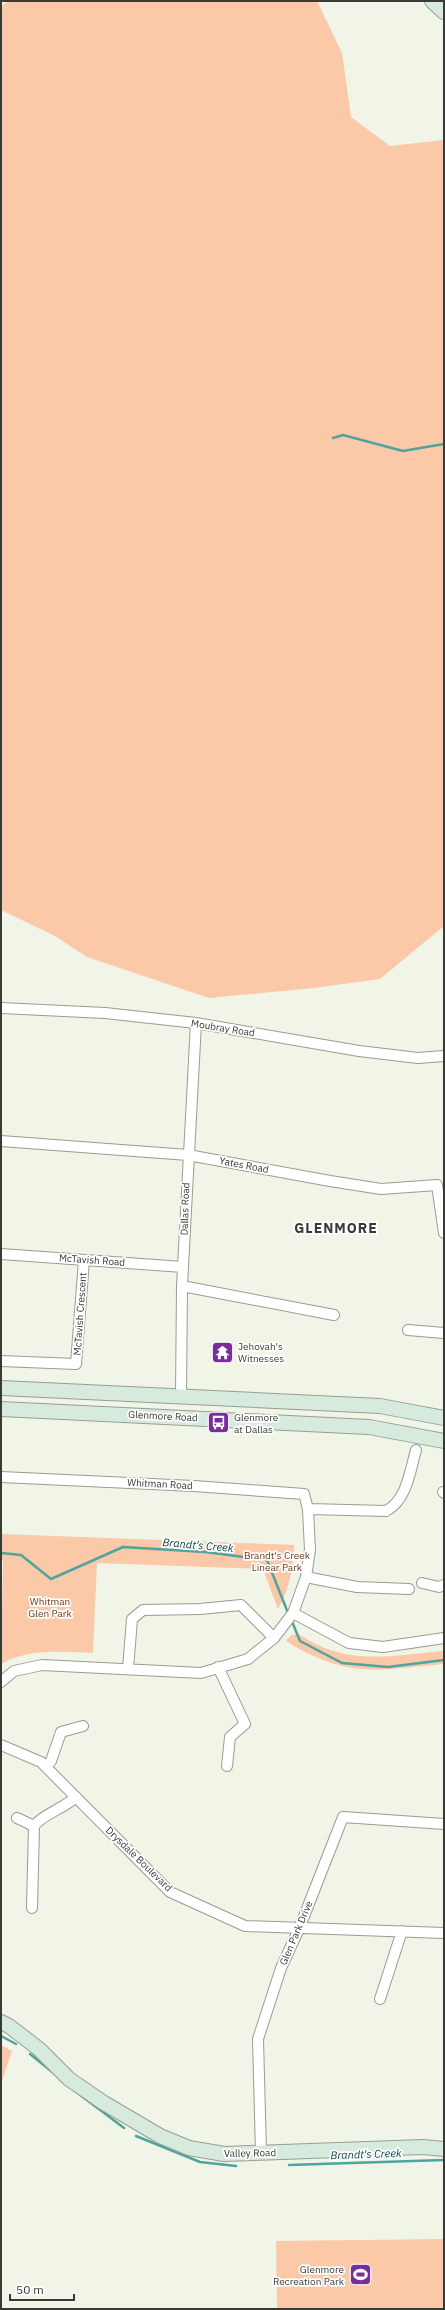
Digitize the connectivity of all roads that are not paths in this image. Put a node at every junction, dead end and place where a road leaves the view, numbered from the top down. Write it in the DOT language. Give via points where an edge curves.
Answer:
graph roads {
  1 [pos="432,1"];
  2 [pos="444,12"];
  3 [pos="1,1008"];
  4 [pos="196,1023"];
  5 [pos="444,1056"];
  6 [pos="1,1141"];
  7 [pos="188,1155"];
  8 [pos="444,1233"];
  9 [pos="1,1254"];
  10 [pos="84,1260"];
  11 [pos="183,1267"];
  12 [pos="182,1286"];
  13 [pos="334,1315"];
  14 [pos="408,1330"];
  15 [pos="444,1333"];
  16 [pos="1,1361"];
  17 [pos="1,1388"];
  18 [pos="181,1395"];
  19 [pos="1,1409"];
  20 [pos="444,1418"];
  21 [pos="444,1440"];
  22 [pos="416,1450"];
  23 [pos="1,1477"];
  24 [pos="308,1509"];
  25 [pos="306,1577"];
  26 [pos="422,1583"];
  27 [pos="444,1585"];
  28 [pos="409,1590"];
  29 [pos="293,1613"];
  30 [pos="274,1638"];
  31 [pos="444,1638"];
  32 [pos="218,1667"];
  33 [pos="128,1669"];
  34 [pos="1,1682"];
  35 [pos="83,1726"];
  36 [pos="1,1745"];
  37 [pos="227,1766"];
  38 [pos="46,1767"];
  39 [pos="76,1797"];
  40 [pos="17,1818"];
  41 [pos="444,1824"];
  42 [pos="34,1826"];
  43 [pos="32,1908"];
  44 [pos="299,1929"];
  45 [pos="402,1931"];
  46 [pos="444,1933"];
  47 [pos="380,1999"];
  48 [pos="1,2022"];
  49 [pos="444,2149"];
  50 [pos="261,2153"];
  1 -- 2 [label="main road"];
  3 -- 4 [label="street, Moubray Road" via="105,1013"];
  4 -- 5 [label="street, Moubray Road" via="359,1051 418,1058"];
  4 -- 7 [label="street, Dallas Road"];
  6 -- 7 [label="street, Yates Road"];
  7 -- 8 [label="street, Yates Road" via="381,1189 438,1185"];
  7 -- 11 [label="street, Dallas Road"];
  9 -- 10 [label="street, McTavish Road"];
  10 -- 11 [label="street, McTavish Road"];
  10 -- 16 [label="street, McTavish Crescent" via="76,1364"];
  11 -- 12 [label="street, Dallas Road"];
  12 -- 13 [label="street"];
  12 -- 18 [label="street, Dallas Road"];
  14 -- 15 [label="street"];
  17 -- 18 [label="main road"];
  18 -- 20 [label="main road" via="380,1406"];
  19 -- 21 [label="main road, Glenmore Road" via="369,1427"];
  22 -- 24 [label="street" via="402,1496 395,1507 386,1511"];
  23 -- 24 [label="street, Whitman Road" via="304,1494"];
  24 -- 25 [label="street, Whitman Road" via="310,1550"];
  25 -- 28 [label="street" via="357,1587"];
  25 -- 29 [label="street, Whitman Road"];
  26 -- 27 [label="street" via="439,1587"];
  29 -- 30 [label="street, Whitman Road"];
  29 -- 31 [label="street" via="349,1642 383,1647"];
  30 -- 32 [label="street, Whitman Road" via="248,1659"];
  30 -- 33 [label="street" via="241,1605 143,1610 132,1619"];
  32 -- 33 [label="street, Whitman Road" via="201,1673"];
  32 -- 37 [label="street" via="245,1724 230,1737"];
  33 -- 34 [label="street, Whitman Road" via="42,1666 14,1671"];
  35 -- 38 [label="street" via="61,1732 51,1761"];
  36 -- 38 [label="street, Drysdale Boulevard" via="41,1762"];
  38 -- 39 [label="street, Drysdale Boulevard"];
  39 -- 42 [label="street" via="67,1806 38,1821"];
  39 -- 44 [label="street, Drysdale Boulevard" via="170,1892 245,1926"];
  40 -- 42 [label="street"];
  41 -- 44 [label="street, Glen Park Drive" via="343,1817"];
  42 -- 43 [label="street"];
  44 -- 45 [label="street, Drysdale Boulevard"];
  44 -- 50 [label="street, Glen Park Drive" via="281,1968 258,2039"];
  45 -- 46 [label="street, Drysdale Boulevard"];
  45 -- 47 [label="street"];
  48 -- 50 [label="main road, Valley Road" via="39,2049 69,2079 160,2136 189,2148 224,2154"];
  49 -- 50 [label="main road, Valley Road" via="423,2147"];
}
